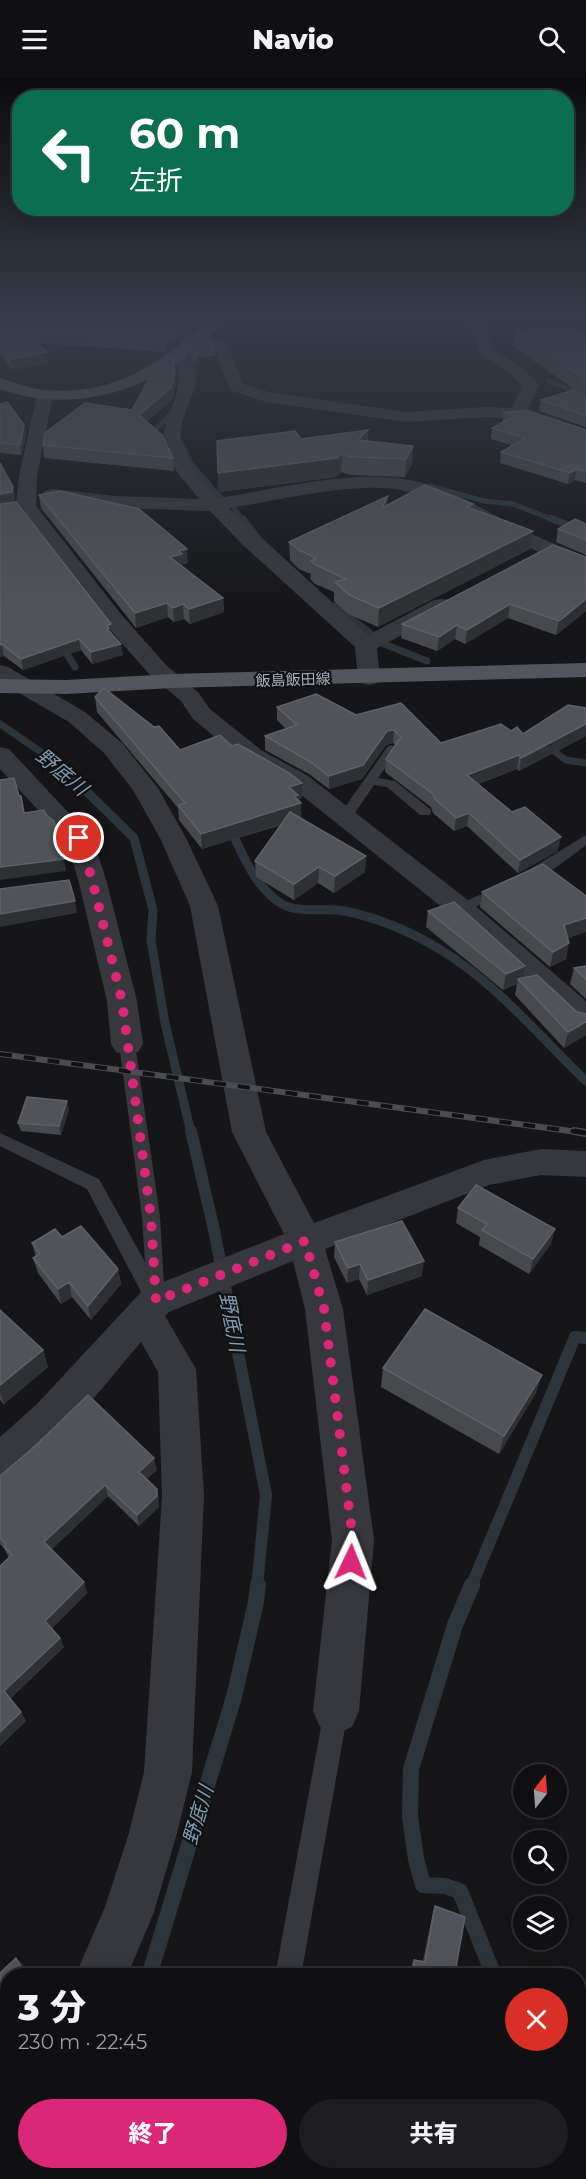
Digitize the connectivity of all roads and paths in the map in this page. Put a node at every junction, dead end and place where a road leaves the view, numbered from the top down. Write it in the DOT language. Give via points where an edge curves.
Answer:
graph roads {
  1 [pos="41,413"];
  2 [pos="178,413"];
  3 [pos="369,413"];
  4 [pos="468,413"];
  5 [pos="521,413"];
  6 [pos="586,435"];
  7 [pos="23,502"];
  8 [pos="214,505"];
  9 [pos="550,549"];
  10 [pos="530,560"];
  11 [pos="586,564"];
  12 [pos="458,597"];
  13 [pos="366,645"];
  14 [pos="586,670"];
  15 [pos="0,672"];
  16 [pos="369,678"];
  17 [pos="172,681"];
  18 [pos="0,686"];
  19 [pos="586,686"];
  20 [pos="71,694"];
  21 [pos="190,697"];
  22 [pos="0,703"];
  23 [pos="392,749"];
  24 [pos="0,754"];
  25 [pos="370,780"];
  26 [pos="425,812"];
  27 [pos="345,817"];
  28 [pos="586,839"];
  29 [pos="461,908"];
  30 [pos="586,1018"];
  31 [pos="126,1044"];
  32 [pos="0,1139"];
  33 [pos="586,1164"];
  34 [pos="305,1241"];
  35 [pos="160,1301"];
  36 [pos="0,1463"];
  37 [pos="336,1711"];
  38 [pos="104,1968"];
  39 [pos="289,1968"];
  1 -- 7 [label="street"];
  2 -- 8 [label="street" via="172,447"];
  3 -- 4 [label="street" via="406,417"];
  5 -- 6 [label="street"];
  7 -- 8 [label="street"];
  7 -- 17 [label="street" via="113,618"];
  8 -- 9 [label="street" via="338,485 408,485 472,509"];
  8 -- 13 [label="street" via="266,547"];
  9 -- 10 [label="street"];
  9 -- 11 [label="street"];
  12 -- 13 [label="street"];
  13 -- 16 [label="street"];
  14 -- 16 [label="main road, 飯島飯田線"];
  15 -- 34 [label="street" via="77,717 113,748 145,788 174,840 204,906 249,1132"];
  16 -- 17 [label="main road, 飯島飯田線"];
  17 -- 20 [label="main road, 飯島飯田線"];
  17 -- 21 [label="street"];
  18 -- 20 [label="main road, 飯島飯田線"];
  19 -- 21 [label="main road, 飯島飯田線"];
  20 -- 21 [label="main road, 飯島飯田線"];
  20 -- 22 [label="main road, 飯島飯田線"];
  21 -- 27 [label="street" via="201,714 252,755 299,781"];
  23 -- 25 [label="lane"];
  24 -- 31 [label="street" via="79,838 81,881 122,1001"];
  25 -- 26 [label="lane" via="391,784"];
  25 -- 27 [label="lane"];
  27 -- 29 [label="street"];
  28 -- 29 [label="lane" via="544,869"];
  29 -- 30 [label="street"];
  31 -- 35 [label="lane"];
  32 -- 35 [label="lane" via="93,1184"];
  33 -- 34 [label="street" via="541,1162 484,1173"];
  34 -- 35 [label="street"];
  34 -- 37 [label="street" via="324,1309 353,1540"];
  35 -- 36 [label="street" via="50,1418"];
  35 -- 38 [label="street" via="177,1369 183,1496 169,1761 133,1900"];
  37 -- 39 [label="lane"];
}
